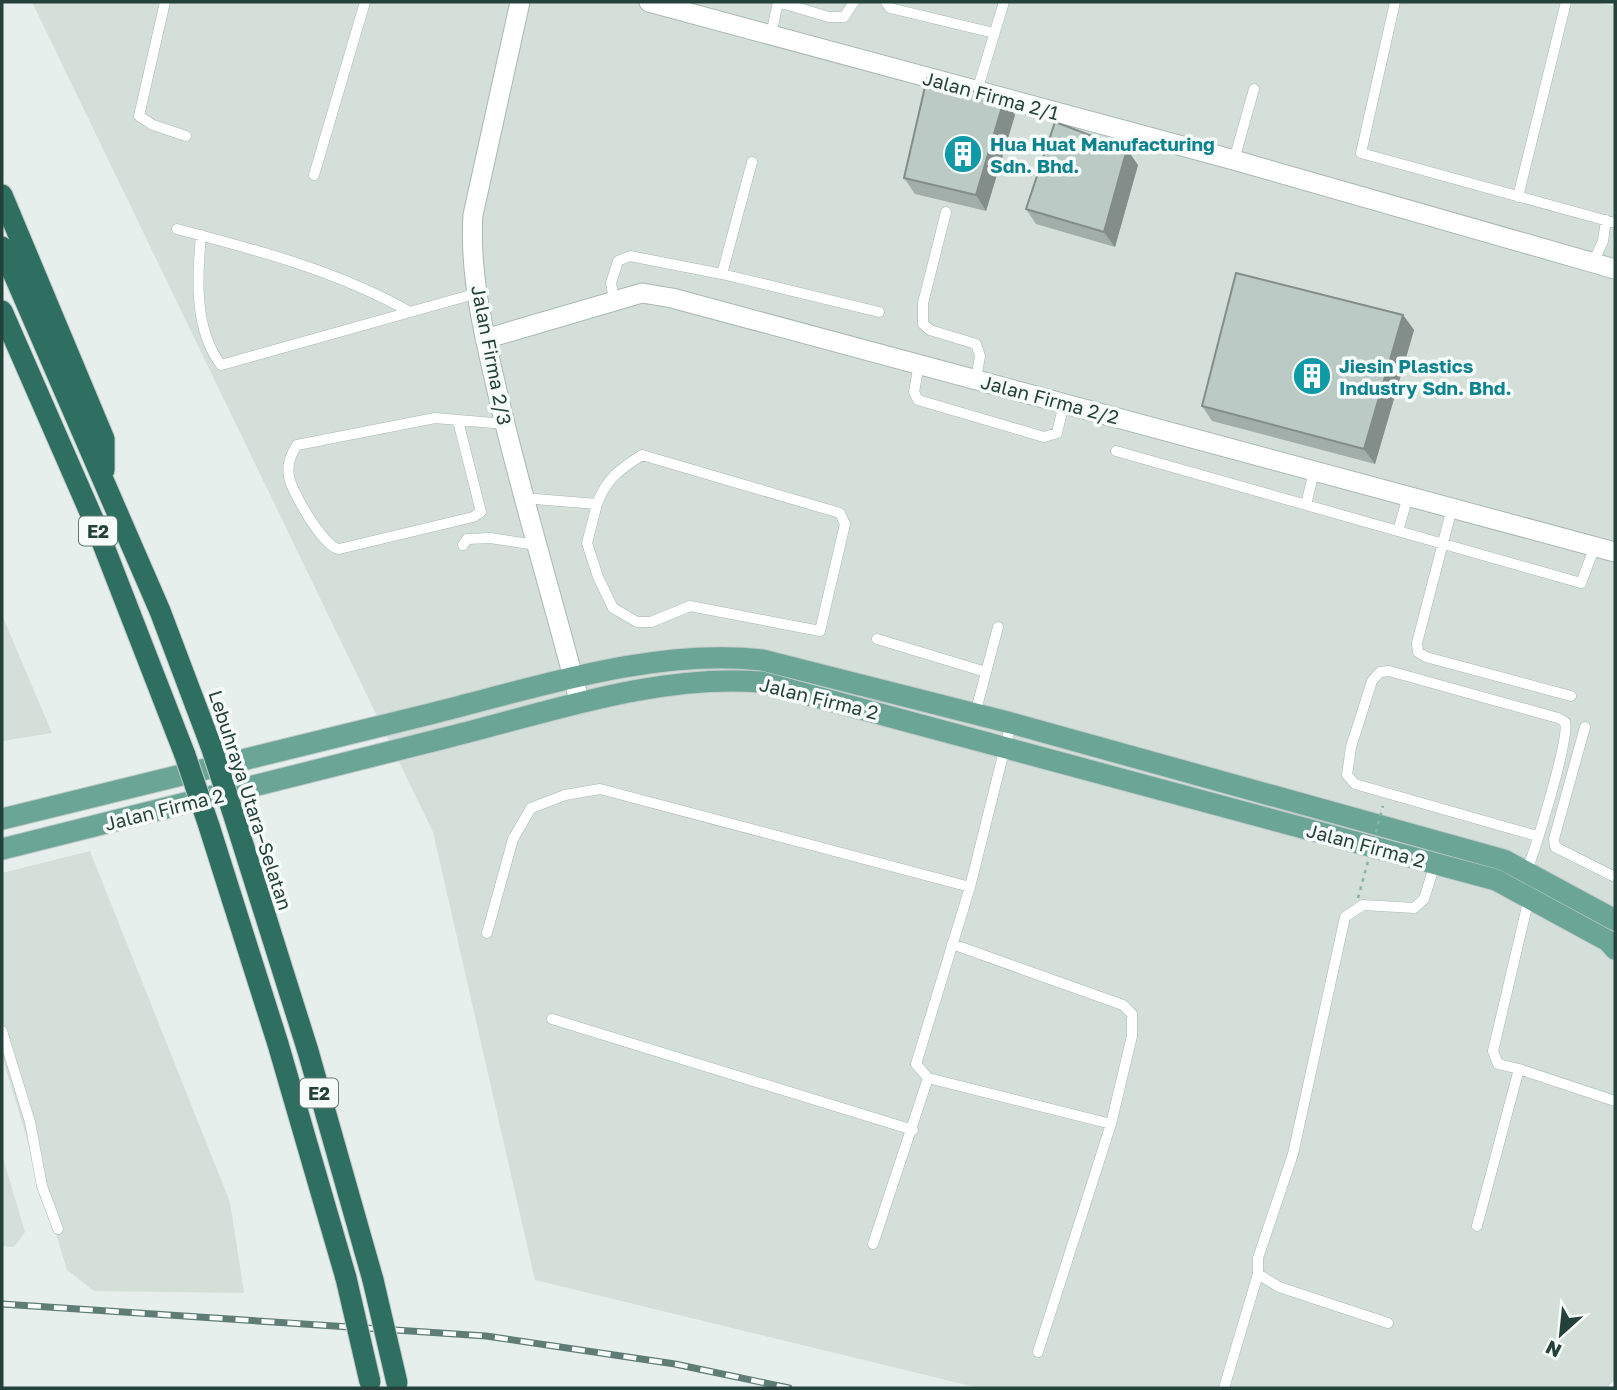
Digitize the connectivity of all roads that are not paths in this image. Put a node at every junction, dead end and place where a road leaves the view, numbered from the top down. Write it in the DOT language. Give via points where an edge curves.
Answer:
graph roads {
  1 [pos="165,2"];
  2 [pos="365,2"];
  3 [pos="520,2"];
  4 [pos="649,2"];
  5 [pos="778,2"];
  6 [pos="854,2"];
  7 [pos="886,2"];
  8 [pos="1004,2"];
  9 [pos="1395,2"];
  10 [pos="1566,2"];
  11 [pos="994,33"];
  12 [pos="771,35"];
  13 [pos="1254,89"];
  14 [pos="977,91"];
  15 [pos="186,136"];
  16 [pos="1234,160"];
  17 [pos="751,162"];
  18 [pos="314,175"];
  19 [pos="2,195"];
  20 [pos="1518,197"];
  21 [pos="946,212"];
  22 [pos="1611,222"];
  23 [pos="177,229"];
  24 [pos="201,235"];
  25 [pos="2,247"];
  26 [pos="1593,263"];
  27 [pos="1615,269"];
  28 [pos="722,274"];
  29 [pos="478,293"];
  30 [pos="614,300"];
  31 [pos="2,311"];
  32 [pos="410,312"];
  33 [pos="879,312"];
  34 [pos="485,340"];
  35 [pos="919,364"];
  36 [pos="976,379"];
  37 [pos="1064,403"];
  38 [pos="458,421"];
  39 [pos="505,424"];
  40 [pos="1116,452"];
  41 [pos="1314,471"];
  42 [pos="103,478"];
  43 [pos="1408,496"];
  44 [pos="523,498"];
  45 [pos="597,504"];
  46 [pos="1306,505"];
  47 [pos="1452,508"];
  48 [pos="1398,531"];
  49 [pos="1443,544"];
  50 [pos="463,545"];
  51 [pos="536,545"];
  52 [pos="1595,546"];
  53 [pos="1615,552"];
  54 [pos="998,627"];
  55 [pos="877,639"];
  56 [pos="986,672"];
  57 [pos="573,679"];
  58 [pos="1571,696"];
  59 [pos="580,704"];
  60 [pos="975,714"];
  61 [pos="1011,723"];
  62 [pos="1585,727"];
  63 [pos="1004,746"];
  64 [pos="2,820"];
  65 [pos="1537,836"];
  66 [pos="2,850"];
  67 [pos="1435,864"];
  68 [pos="1526,872"];
  69 [pos="1615,877"];
  70 [pos="970,887"];
  71 [pos="1529,898"];
  72 [pos="1615,920"];
  73 [pos="487,933"];
  74 [pos="951,944"];
  75 [pos="1615,949"];
  76 [pos="552,1019"];
  77 [pos="2,1031"];
  78 [pos="1519,1069"];
  79 [pos="928,1078"];
  80 [pos="1615,1101"];
  81 [pos="1111,1124"];
  82 [pos="913,1130"];
  83 [pos="1477,1226"];
  84 [pos="58,1229"];
  85 [pos="873,1244"];
  86 [pos="1258,1274"];
  87 [pos="1388,1323"];
  88 [pos="1038,1352"];
  89 [pos="371,1385"];
  90 [pos="397,1386"];
  91 [pos="1224,1388"];
  1 -- 15 [label="lane" via="139,116"];
  2 -- 18 [label="lane"];
  3 -- 29 [label="street, Jalan Firma 2/3" via="473,215 471,244"];
  4 -- 12 [label="street, Jalan Firma 2/1"];
  5 -- 6 [label="lane" via="829,18 844,17"];
  5 -- 12 [label="lane"];
  7 -- 11 [label="lane" via="890,8"];
  8 -- 11 [label="lane"];
  9 -- 20 [label="lane" via="1361,153"];
  10 -- 20 [label="lane"];
  11 -- 14 [label="lane"];
  12 -- 14 [label="street, Jalan Firma 2/1" via="936,87"];
  13 -- 16 [label="lane"];
  14 -- 16 [label="street, Jalan Firma 2/1"];
  16 -- 26 [label="street, Jalan Firma 2/1"];
  17 -- 28 [label="lane"];
  19 -- 42 [label="highway" via="104,439"];
  20 -- 22 [label="lane"];
  21 -- 36 [label="lane" via="922,303 923,324 976,344 981,356"];
  22 -- 26 [label="lane"];
  23 -- 24 [label="lane"];
  24 -- 32 [label="lane" via="369,289"];
  24 -- 32 [label="lane" via="196,285 211,351 221,365"];
  25 -- 42 [label="highway, Lebuhraya Utara–Selatan / E2"];
  26 -- 27 [label="street, Jalan Firma 2/1"];
  28 -- 30 [label="lane" via="630,256 618,261 611,283"];
  28 -- 33 [label="lane"];
  29 -- 32 [label="lane"];
  29 -- 34 [label="street, Jalan Firma 2/3"];
  30 -- 34 [label="street, Jalan Firma 2/2"];
  30 -- 35 [label="street, Jalan Firma 2/2" via="642,293 672,298"];
  31 -- 89 [label="highway, E2, bridge" via="96,526 185,755 278,1044 346,1278"];
  34 -- 39 [label="street, Jalan Firma 2/3"];
  35 -- 36 [label="street, Jalan Firma 2/2"];
  35 -- 37 [label="lane" via="914,391 918,400 1044,437 1057,433"];
  36 -- 37 [label="street, Jalan Firma 2/2"];
  37 -- 41 [label="street, Jalan Firma 2/2"];
  38 -- 38 [label="lane" via="435,418 297,445 290,456 289,481 325,542 339,549 481,512"];
  38 -- 39 [label="lane"];
  39 -- 44 [label="street, Jalan Firma 2/3"];
  40 -- 46 [label="lane"];
  41 -- 43 [label="street, Jalan Firma 2/2"];
  41 -- 46 [label="lane"];
  42 -- 90 [label="highway, Lebuhraya Utara–Selatan / E2, bridge" via="160,611 235,819 308,1051 373,1280"];
  43 -- 47 [label="street, Jalan Firma 2/2"];
  43 -- 48 [label="lane"];
  44 -- 45 [label="lane"];
  44 -- 51 [label="street, Jalan Firma 2/3"];
  45 -- 45 [label="lane" via="604,485 642,455 840,513 845,524 820,631 690,606 651,622 637,622 613,608 598,577 587,543"];
  46 -- 48 [label="lane"];
  47 -- 49 [label="lane"];
  47 -- 52 [label="street, Jalan Firma 2/2"];
  48 -- 49 [label="lane"];
  49 -- 52 [label="lane" via="1581,583"];
  49 -- 58 [label="lane" via="1418,652"];
  50 -- 51 [label="lane" via="467,540 490,538"];
  51 -- 57 [label="street, Jalan Firma 2/3"];
  52 -- 53 [label="street, Jalan Firma 2/2"];
  54 -- 56 [label="lane"];
  55 -- 56 [label="lane"];
  56 -- 60 [label="lane"];
  57 -- 59 [label="street, Jalan Firma 2/3"];
  57 -- 60 [label="main road, Jalan Firma 2" via="688,658 726,656 762,660"];
  57 -- 64 [label="main road, Jalan Firma 2"];
  59 -- 63 [label="main road, Jalan Firma 2" via="688,681 761,682"];
  59 -- 66 [label="main road, Jalan Firma 2"];
  60 -- 61 [label="main road, Jalan Firma 2"];
  61 -- 63 [label="lane"];
  61 -- 68 [label="main road, Jalan Firma 2" via="1504,860"];
  62 -- 69 [label="lane" via="1555,847"];
  63 -- 67 [label="main road, Jalan Firma 2"];
  63 -- 70 [label="lane"];
  65 -- 65 [label="lane" via="1355,784 1347,775 1351,747 1372,681 1380,672 1565,722 1567,730"];
  65 -- 68 [label="lane"];
  67 -- 71 [label="main road, Jalan Firma 2" via="1496,880"];
  67 -- 86 [label="lane" via="1424,899 1413,908 1363,905 1345,917 1293,1154 1258,1258"];
  68 -- 72 [label="main road, Jalan Firma 2"];
  70 -- 73 [label="lane" via="600,789 565,795 531,808 513,839"];
  70 -- 74 [label="lane"];
  71 -- 75 [label="main road, Jalan Firma 2"];
  71 -- 78 [label="lane" via="1493,1051 1498,1064"];
  74 -- 79 [label="lane" via="916,1064"];
  74 -- 81 [label="lane" via="1123,1005 1132,1014 1132,1036"];
  76 -- 82 [label="lane"];
  77 -- 84 [label="lane" via="30,1122 42,1186"];
  78 -- 80 [label="lane"];
  78 -- 83 [label="lane"];
  79 -- 81 [label="lane"];
  79 -- 82 [label="lane"];
  81 -- 88 [label="lane"];
  82 -- 85 [label="lane"];
  86 -- 87 [label="lane" via="1279,1287"];
  86 -- 91 [label="lane"];
}
